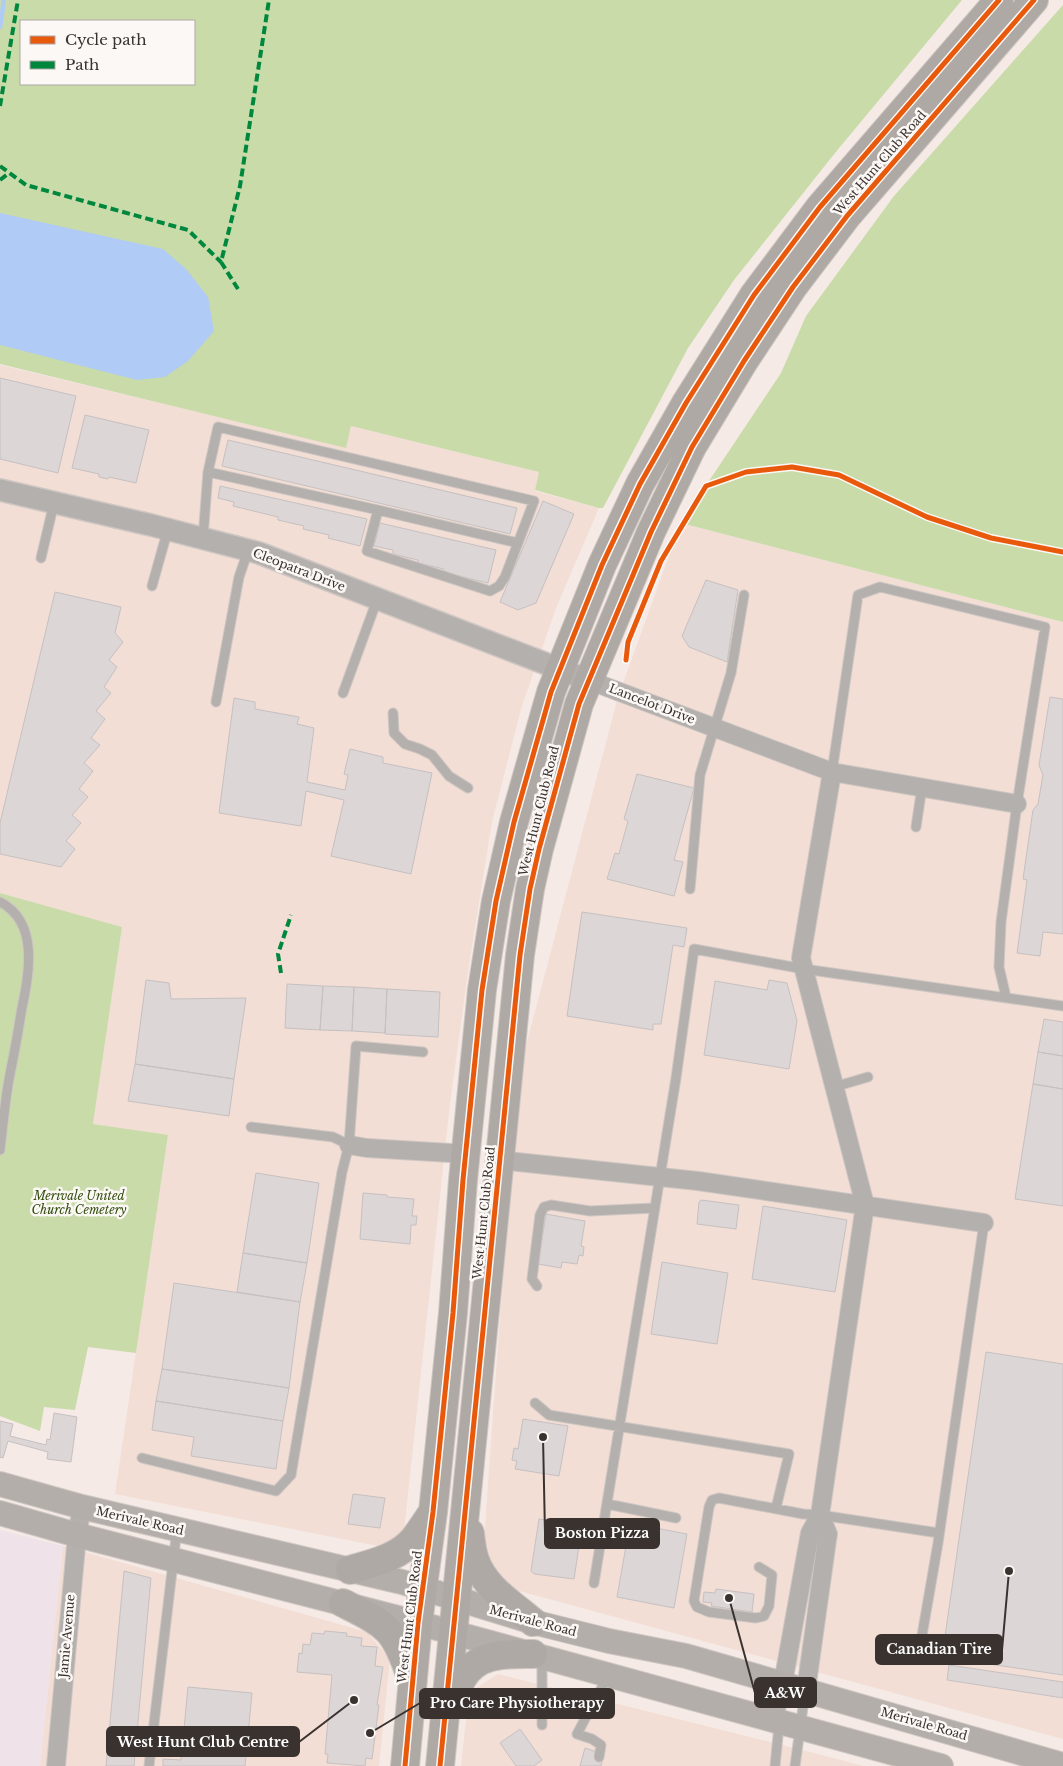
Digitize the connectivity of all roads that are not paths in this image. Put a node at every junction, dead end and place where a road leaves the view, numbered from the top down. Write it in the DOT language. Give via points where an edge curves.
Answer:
graph roads {
  1 [pos="999,0"];
  2 [pos="1034,0"];
  3 [pos="208,472"];
  4 [pos="0,490"];
  5 [pos="54,502"];
  6 [pos="378,510"];
  7 [pos="168,529"];
  8 [pos="203,538"];
  9 [pos="518,543"];
  10 [pos="248,550"];
  11 [pos="41,558"];
  12 [pos="152,586"];
  13 [pos="744,595"];
  14 [pos="377,600"];
  15 [pos="560,670"];
  16 [pos="588,680"];
  17 [pos="343,693"];
  18 [pos="216,702"];
  19 [pos="393,713"];
  20 [pos="715,728"];
  21 [pos="832,772"];
  22 [pos="922,787"];
  23 [pos="468,788"];
  24 [pos="1017,804"];
  25 [pos="916,827"];
  26 [pos="690,889"];
  27 [pos="0,902"];
  28 [pos="804,969"];
  29 [pos="1006,997"];
  30 [pos="1063,1006"];
  31 [pos="423,1052"];
  32 [pos="868,1077"];
  33 [pos="834,1087"];
  34 [pos="252,1127"];
  35 [pos="349,1145"];
  36 [pos="0,1150"];
  37 [pos="467,1154"];
  38 [pos="499,1160"];
  39 [pos="660,1176"];
  40 [pos="866,1204"];
  41 [pos="654,1208"];
  42 [pos="984,1223"];
  43 [pos="537,1286"];
  44 [pos="534,1403"];
  45 [pos="619,1426"];
  46 [pos="142,1458"];
  47 [pos="0,1484"];
  48 [pos="607,1504"];
  49 [pos="82,1507"];
  50 [pos="465,1507"];
  51 [pos="776,1508"];
  52 [pos="433,1512"];
  53 [pos="0,1513"];
  54 [pos="820,1515"];
  55 [pos="676,1518"];
  56 [pos="176,1529"];
  57 [pos="939,1533"];
  58 [pos="77,1535"];
  59 [pos="174,1560"];
  60 [pos="759,1567"];
  61 [pos="350,1570"];
  62 [pos="594,1582"];
  63 [pos="423,1589"];
  64 [pos="457,1599"];
  65 [pos="343,1603"];
  66 [pos="533,1622"];
  67 [pos="418,1623"];
  68 [pos="453,1633"];
  69 [pos="900,1644"];
  70 [pos="538,1655"];
  71 [pos="609,1675"];
  72 [pos="412,1679"];
  73 [pos="783,1683"];
  74 [pos="806,1690"];
  75 [pos="542,1725"];
  76 [pos="790,1725"];
  77 [pos="442,1734"];
  78 [pos="599,1757"];
  79 [pos="1063,1765"];
  80 [pos="56,1766"];
  81 [pos="149,1766"];
  82 [pos="405,1766"];
  83 [pos="440,1766"];
  84 [pos="775,1766"];
  85 [pos="795,1766"];
  86 [pos="941,1766"];
  1 -- 15 [label="main road, West Hunt Club Road" via="843,179 754,295 686,402 640,484 602,565"];
  2 -- 16 [label="main road, West Hunt Club Road" via="847,216 793,287 692,447 651,532"];
  3 -- 6 [label="lane"];
  3 -- 8 [label="lane"];
  3 -- 9 [label="lane" via="218,427 534,500"];
  4 -- 5 [label="street, Cleopatra Drive"];
  5 -- 7 [label="street, Cleopatra Drive"];
  5 -- 11 [label="lane"];
  6 -- 9 [label="lane"];
  6 -- 9 [label="lane" via="367,551 490,592 500,586"];
  7 -- 8 [label="street, Cleopatra Drive"];
  7 -- 12 [label="lane"];
  8 -- 10 [label="street, Cleopatra Drive"];
  10 -- 14 [label="street, Cleopatra Drive"];
  10 -- 18 [label="lane" via="239,577"];
  13 -- 20 [label="lane" via="732,673"];
  14 -- 15 [label="street, Cleopatra Drive"];
  14 -- 17 [label="lane"];
  15 -- 16 [label="street, Cleopatra Drive"];
  15 -- 37 [label="main road, West Hunt Club Road" via="527,777 496,901 482,990"];
  16 -- 20 [label="street, Lancelot Drive"];
  16 -- 38 [label="main road, West Hunt Club Road" via="565,752 530,889"];
  19 -- 23 [label="lane" via="394,733 405,744 432,755 449,776"];
  20 -- 21 [label="street, Lancelot Drive"];
  20 -- 26 [label="lane" via="700,774"];
  21 -- 22 [label="street, Lancelot Drive"];
  21 -- 24 [label="lane" via="858,595 880,587 1045,627"];
  21 -- 28 [label="street" via="801,958"];
  22 -- 24 [label="street, Lancelot Drive"];
  22 -- 25 [label="lane"];
  24 -- 29 [label="lane" via="1001,922 999,967"];
  27 -- 36 [label="lane" via="19,918 28,943 29,970 8,1083"];
  28 -- 29 [label="lane"];
  28 -- 33 [label="street"];
  28 -- 39 [label="lane" via="694,949"];
  29 -- 30 [label="lane"];
  31 -- 35 [label="lane" via="356,1046"];
  32 -- 33 [label="lane"];
  33 -- 40 [label="street"];
  34 -- 35 [label="lane" via="333,1137"];
  35 -- 37 [label="street"];
  35 -- 46 [label="lane" via="291,1475 276,1491"];
  37 -- 38 [label="main road"];
  37 -- 52 [label="main road, West Hunt Club Road"];
  38 -- 39 [label="street"];
  38 -- 50 [label="main road, West Hunt Club Road"];
  39 -- 40 [label="street"];
  39 -- 41 [label="lane"];
  40 -- 42 [label="street"];
  40 -- 54 [label="street"];
  41 -- 43 [label="lane" via="590,1212 551,1205 544,1207 540,1215 532,1279"];
  41 -- 45 [label="lane"];
  42 -- 57 [label="lane"];
  44 -- 45 [label="lane" via="549,1415"];
  45 -- 48 [label="lane"];
  45 -- 51 [label="lane" via="789,1454"];
  47 -- 49 [label="main road, Merivale Road"];
  48 -- 55 [label="lane"];
  48 -- 62 [label="lane"];
  49 -- 56 [label="main road, Merivale Road"];
  49 -- 58 [label="street, Jamie Avenue"];
  50 -- 64 [label="main road, West Hunt Club Road"];
  50 -- 66 [label="main road" via="479,1570 498,1592"];
  51 -- 54 [label="lane"];
  51 -- 60 [label="lane" via="719,1498 712,1500 694,1602 698,1608 709,1612 756,1618 764,1616 769,1606 772,1576"];
  52 -- 61 [label="main road" via="405,1547 388,1558"];
  52 -- 63 [label="main road, West Hunt Club Road"];
  53 -- 58 [label="main road"];
  54 -- 57 [label="lane"];
  54 -- 73 [label="street" via="810,1533"];
  54 -- 74 [label="street" via="828,1534"];
  56 -- 59 [label="lane"];
  56 -- 61 [label="main road, Merivale Road"];
  57 -- 69 [label="lane" via="920,1647"];
  58 -- 59 [label="main road"];
  58 -- 80 [label="street, Jamie Avenue"];
  59 -- 65 [label="main road"];
  59 -- 81 [label="lane"];
  61 -- 63 [label="main road, Merivale Road"];
  63 -- 64 [label="main road, Merivale Road"];
  63 -- 67 [label="main road, West Hunt Club Road"];
  64 -- 66 [label="main road, Merivale Road"];
  64 -- 68 [label="main road, West Hunt Club Road"];
  65 -- 67 [label="main road"];
  65 -- 72 [label="main road" via="380,1622 393,1636"];
  66 -- 73 [label="main road, Merivale Road" via="608,1642 686,1656"];
  67 -- 68 [label="main road"];
  67 -- 72 [label="main road, West Hunt Club Road"];
  68 -- 70 [label="main road"];
  68 -- 77 [label="main road, West Hunt Club Road"];
  70 -- 71 [label="main road"];
  70 -- 75 [label="lane"];
  70 -- 77 [label="main road" via="504,1654 479,1661 462,1678"];
  71 -- 76 [label="main road"];
  71 -- 78 [label="lane" via="576,1734 601,1745"];
  72 -- 82 [label="main road, West Hunt Club Road"];
  73 -- 74 [label="main road, Merivale Road"];
  73 -- 76 [label="lane"];
  74 -- 76 [label="lane"];
  74 -- 79 [label="main road, Merivale Road"];
  76 -- 84 [label="lane"];
  76 -- 85 [label="lane"];
  76 -- 86 [label="main road"];
  77 -- 83 [label="main road, West Hunt Club Road"];
}
